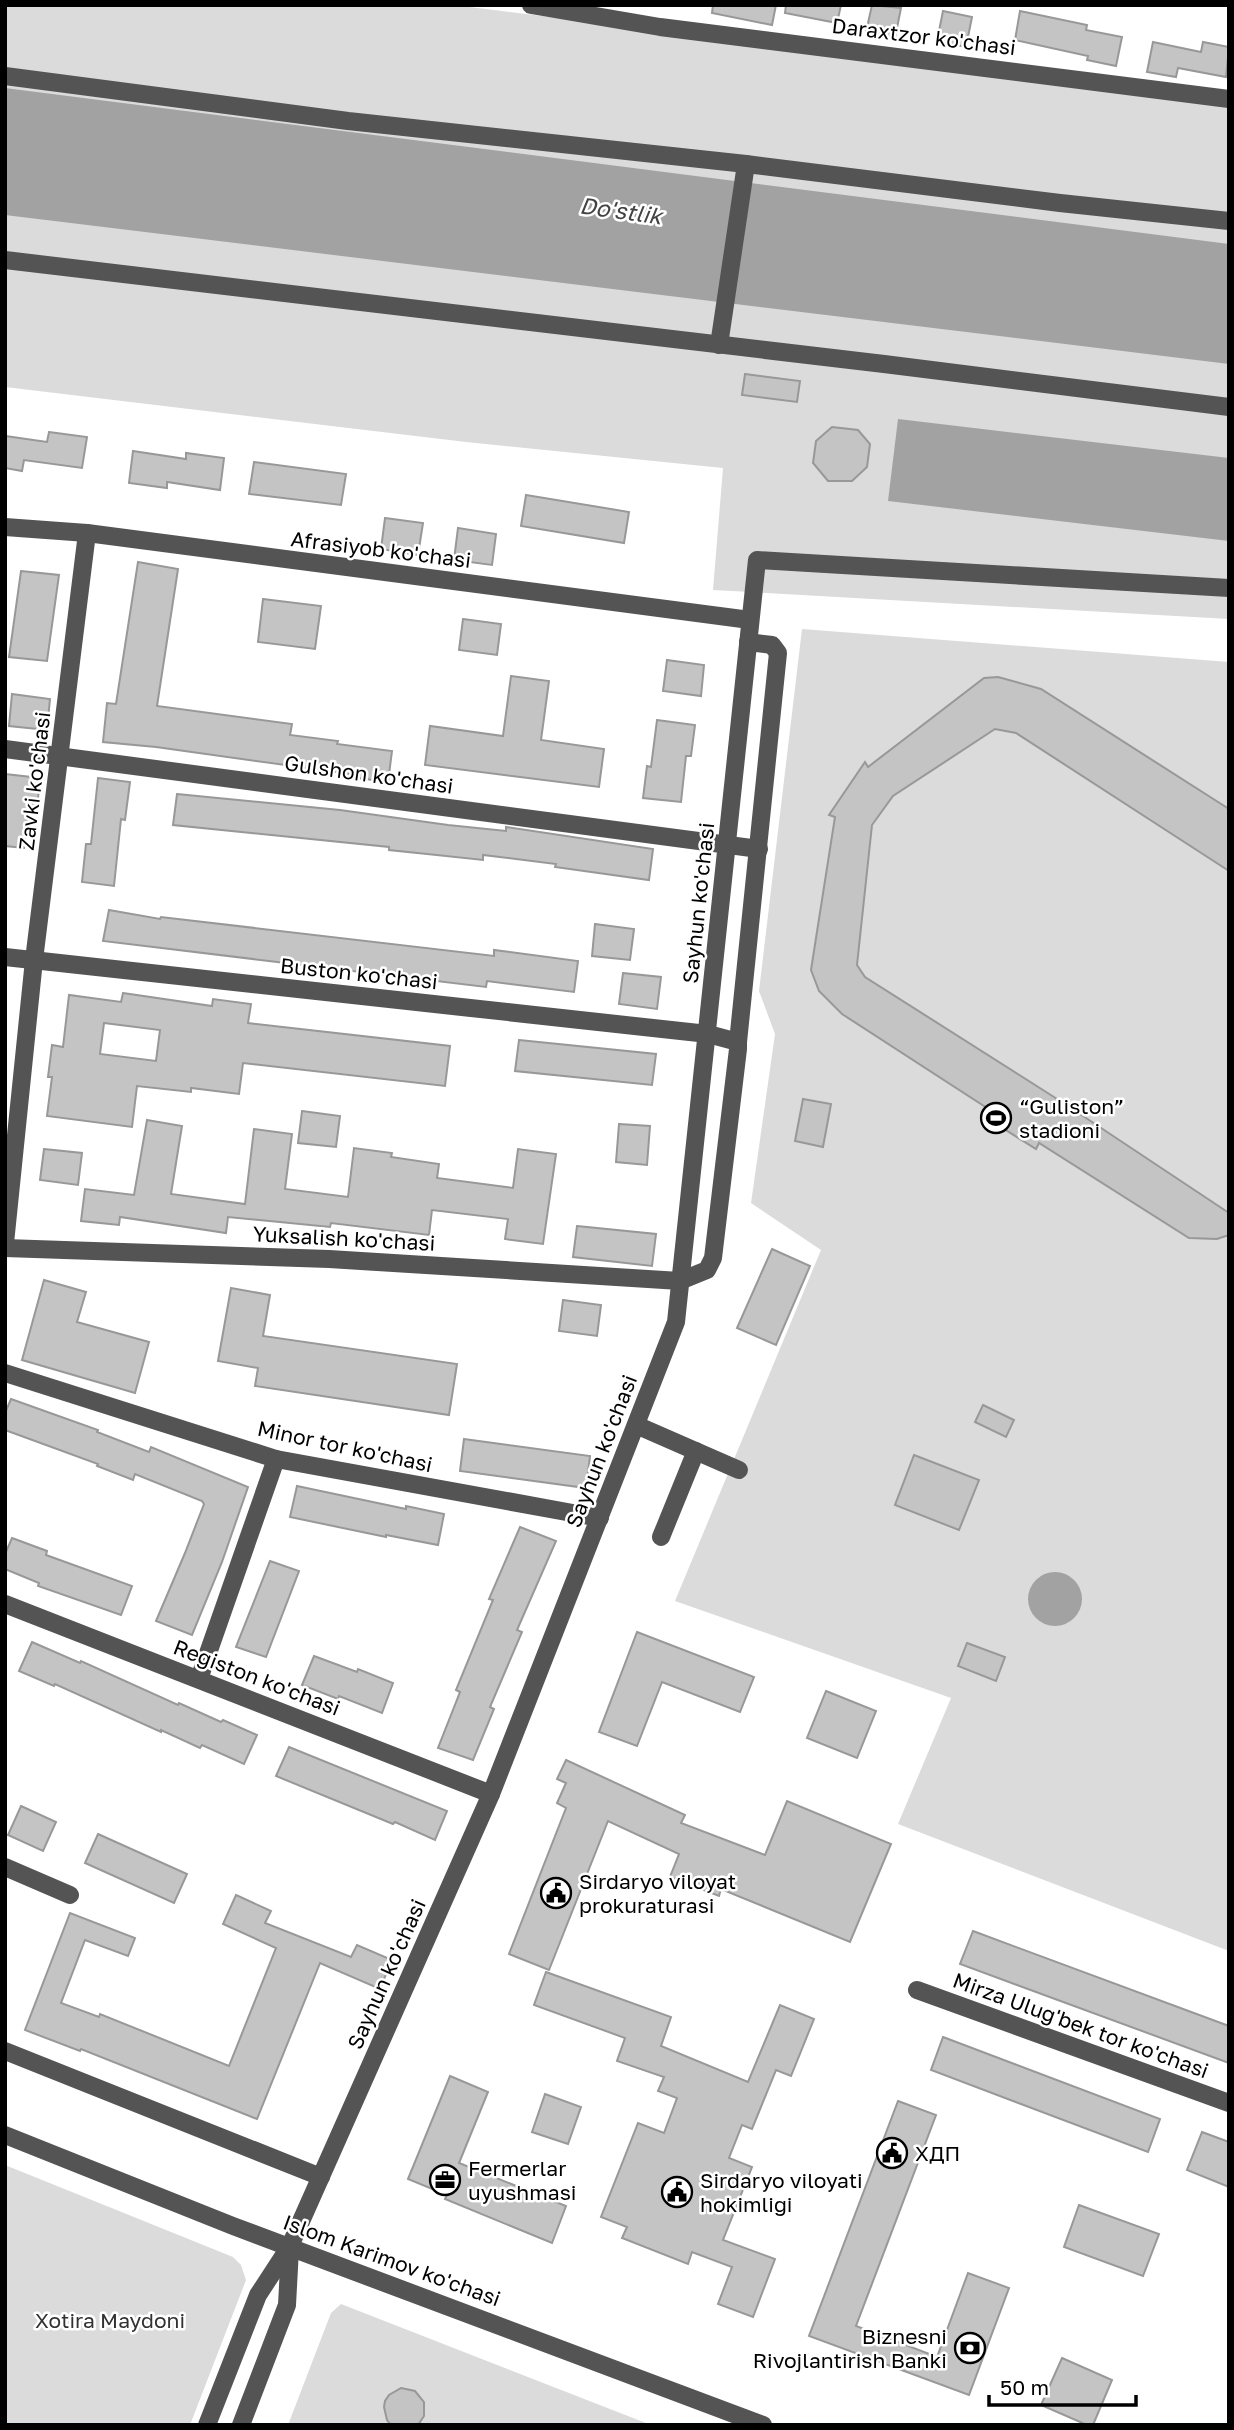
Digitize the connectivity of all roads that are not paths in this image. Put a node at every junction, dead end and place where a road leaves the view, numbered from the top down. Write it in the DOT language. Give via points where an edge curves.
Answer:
graph roads {
  1 [pos="531,5"];
  2 [pos="5,76"];
  3 [pos="1229,99"];
  4 [pos="746,164"];
  5 [pos="1229,221"];
  6 [pos="5,260"];
  7 [pos="719,345"];
  8 [pos="1229,407"];
  9 [pos="5,527"];
  10 [pos="87,533"];
  11 [pos="1229,588"];
  12 [pos="750,620"];
  13 [pos="748,642"];
  14 [pos="5,749"];
  15 [pos="60,756"];
  16 [pos="727,844"];
  17 [pos="759,849"];
  18 [pos="5,957"];
  19 [pos="34,960"];
  20 [pos="708,1034"];
  21 [pos="737,1042"];
  22 [pos="5,1243"];
  23 [pos="5,1248"];
  24 [pos="680,1281"];
  25 [pos="5,1373"];
  26 [pos="636,1424"];
  27 [pos="696,1451"];
  28 [pos="276,1459"];
  29 [pos="739,1470"];
  30 [pos="600,1518"];
  31 [pos="661,1537"];
  32 [pos="5,1604"];
  33 [pos="199,1679"];
  34 [pos="491,1794"];
  35 [pos="5,1867"];
  36 [pos="70,1895"];
  37 [pos="917,1990"];
  38 [pos="5,2051"];
  39 [pos="1229,2103"];
  40 [pos="5,2135"];
  41 [pos="321,2177"];
  42 [pos="290,2246"];
  43 [pos="207,2425"];
  44 [pos="241,2425"];
  45 [pos="763,2425"];
  1 -- 3 [label="street, Daraxtzor ko'chasi" via="660,27"];
  2 -- 4 [label="street" via="348,121"];
  4 -- 5 [label="street"];
  4 -- 7 [label="street"];
  6 -- 7 [label="street"];
  7 -- 8 [label="street"];
  9 -- 10 [label="street, Afrasiyob ko'chasi"];
  10 -- 12 [label="street, Afrasiyob ko'chasi"];
  10 -- 15 [label="street, Zavki ko'chasi"];
  11 -- 12 [label="street, Sayhun ko'chasi" via="757,560"];
  12 -- 13 [label="street, Sayhun ko'chasi"];
  13 -- 16 [label="street, Sayhun ko'chasi"];
  13 -- 17 [label="street" via="772,645 778,653"];
  14 -- 15 [label="street, Gulshon ko'chasi"];
  15 -- 16 [label="street, Gulshon ko'chasi"];
  15 -- 19 [label="street, Zavki ko'chasi"];
  16 -- 17 [label="street, Gulshon ko'chasi"];
  16 -- 20 [label="street, Sayhun ko'chasi"];
  17 -- 21 [label="street"];
  18 -- 19 [label="street, Buston ko'chasi"];
  19 -- 20 [label="street, Buston ko'chasi"];
  19 -- 22 [label="street, Zavki ko'chasi"];
  20 -- 21 [label="street, Buston ko'chasi"];
  20 -- 24 [label="street, Sayhun ko'chasi"];
  21 -- 24 [label="street" via="713,1258 707,1270"];
  23 -- 24 [label="street, Yuksalish ko'chasi" via="328,1259"];
  24 -- 26 [label="street, Sayhun ko'chasi" via="676,1322"];
  25 -- 28 [label="street, Minor tor ko'chasi"];
  26 -- 27 [label="street"];
  26 -- 30 [label="street, Sayhun ko'chasi"];
  27 -- 29 [label="street"];
  27 -- 31 [label="street"];
  28 -- 30 [label="street, Minor tor ko'chasi"];
  28 -- 33 [label="street"];
  30 -- 34 [label="street, Sayhun ko'chasi"];
  32 -- 33 [label="street, Registon ko'chasi"];
  33 -- 34 [label="street, Registon ko'chasi"];
  34 -- 41 [label="street, Sayhun ko'chasi"];
  35 -- 36 [label="street"];
  37 -- 39 [label="street, Mirza Ulug'bek tor ko'chasi"];
  38 -- 41 [label="street"];
  40 -- 42 [label="street, Islom Karimov ko'chasi"];
  41 -- 42 [label="street, Sayhun ko'chasi"];
  42 -- 43 [label="street, Sayhun ko'chasi" via="258,2295"];
  42 -- 44 [label="street, Sayhun ko'chasi" via="286,2305"];
  42 -- 45 [label="street, Islom Karimov ko'chasi"];
}
